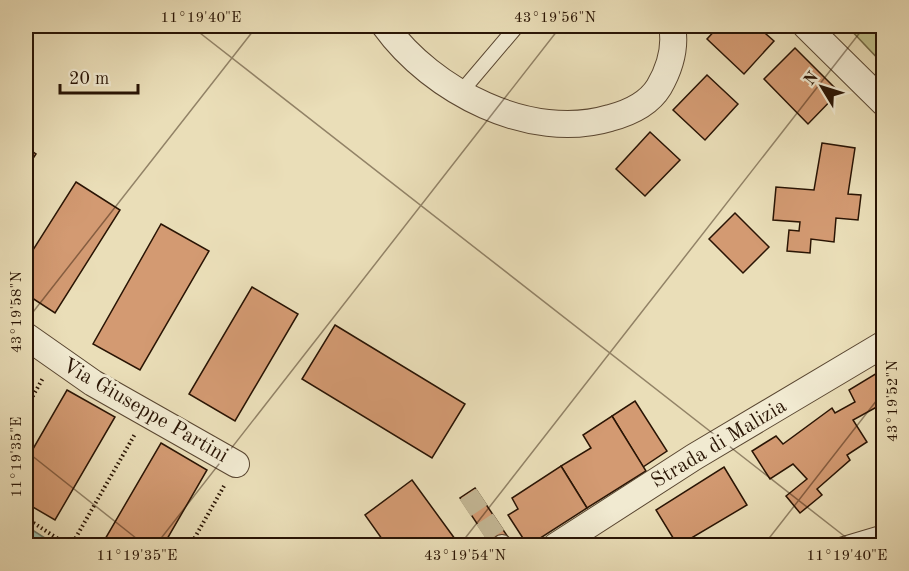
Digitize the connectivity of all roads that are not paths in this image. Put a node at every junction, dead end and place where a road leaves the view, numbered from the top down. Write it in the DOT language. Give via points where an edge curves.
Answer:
graph roads {
  1 [pos="385,26"];
  2 [pos="517,26"];
  3 [pos="672,26"];
  4 [pos="806,26"];
  5 [pos="461,92"];
  6 [pos="884,103"];
  7 [pos="26,336"];
  8 [pos="884,344"];
  9 [pos="236,464"];
  10 [pos="884,532"];
  11 [pos="556,546"];
  12 [pos="837,546"];
  1 -- 5 [label="street" via="425,66"];
  2 -- 5 [label="lane"];
  3 -- 5 [label="street" via="674,36 666,74 644,104 622,115 581,124 542,122 513,115"];
  4 -- 6 [label="street"];
  7 -- 9 [label="street, Via Giuseppe Partini" via="146,414"];
  8 -- 11 [label="street, Strada di Malizia" via="694,457"];
  10 -- 12 [label="lane"];
}
